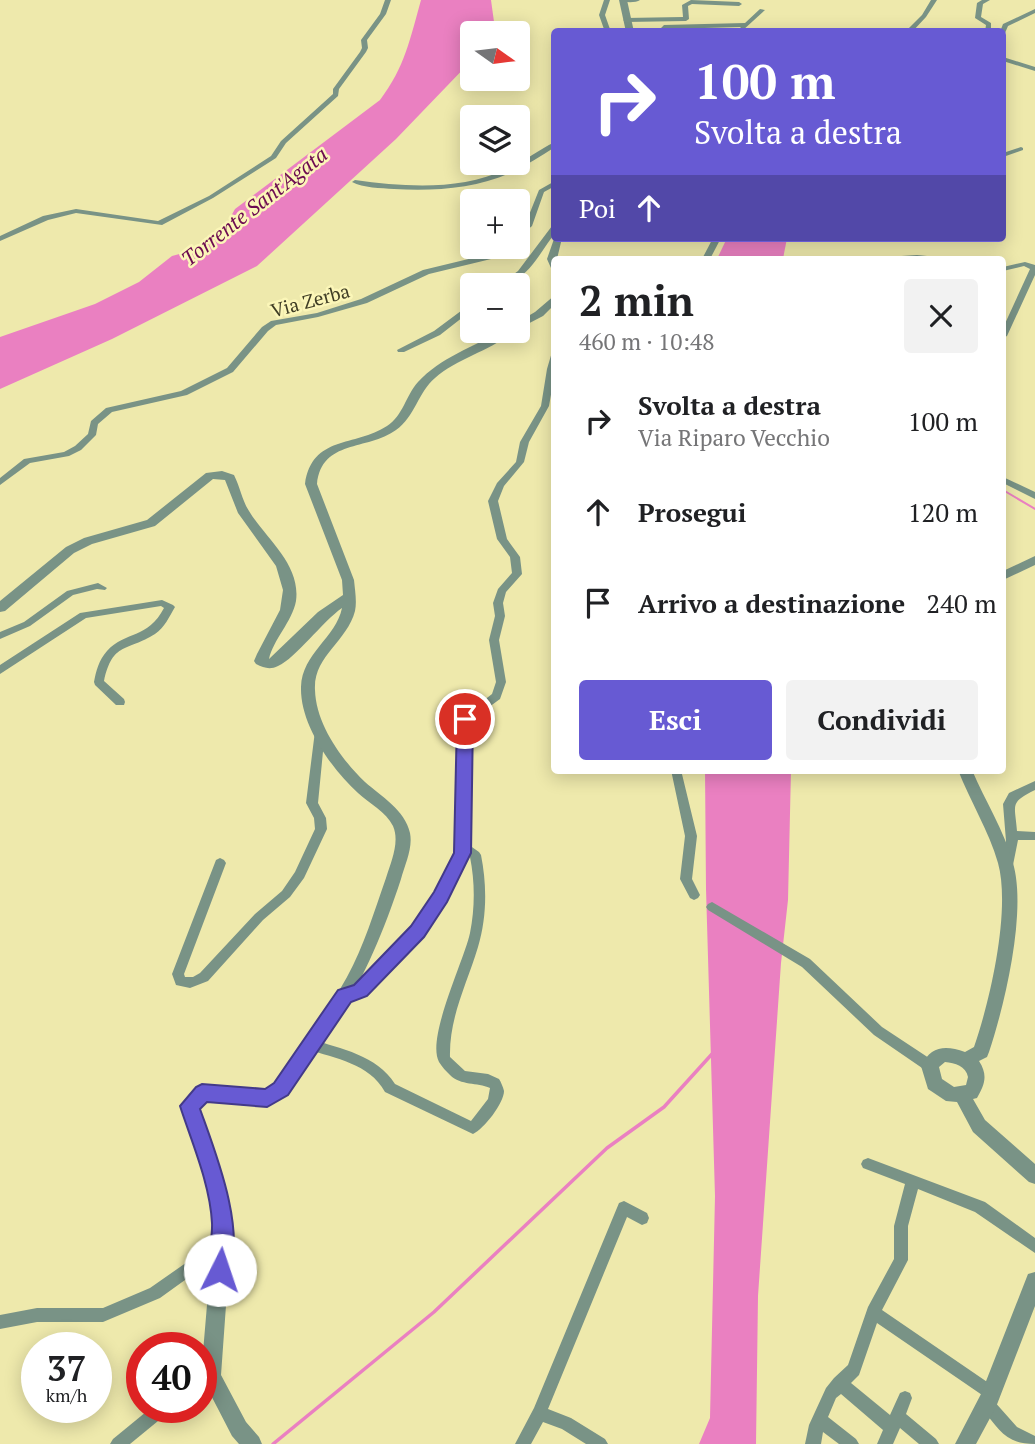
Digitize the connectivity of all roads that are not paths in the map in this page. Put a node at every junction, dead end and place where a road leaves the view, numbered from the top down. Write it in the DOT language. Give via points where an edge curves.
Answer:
graph roads {
  1 [pos="388,0"];
  2 [pos="607,0"];
  3 [pos="623,0"];
  4 [pos="637,0"];
  5 [pos="934,0"];
  6 [pos="987,0"];
  7 [pos="739,2"];
  8 [pos="762,10"];
  9 [pos="1035,11"];
  10 [pos="739,12"];
  11 [pos="626,20"];
  12 [pos="743,23"];
  13 [pos="607,28"];
  14 [pos="629,28"];
  15 [pos="716,28"];
  16 [pos="741,28"];
  17 [pos="912,28"];
  18 [pos="988,28"];
  19 [pos="1004,28"];
  20 [pos="1006,60"];
  21 [pos="1035,68"];
  22 [pos="551,146"];
  23 [pos="1021,149"];
  24 [pos="1006,154"];
  25 [pos="355,182"];
  26 [pos="551,185"];
  27 [pos="530,221"];
  28 [pos="551,233"];
  29 [pos="0,239"];
  30 [pos="480,259"];
  31 [pos="1006,268"];
  32 [pos="1035,268"];
  33 [pos="521,273"];
  34 [pos="551,302"];
  35 [pos="460,316"];
  36 [pos="530,319"];
  37 [pos="1006,330"];
  38 [pos="488,343"];
  39 [pos="401,350"];
  40 [pos="551,364"];
  41 [pos="0,482"];
  42 [pos="1006,482"];
  43 [pos="1035,496"];
  44 [pos="1035,560"];
  45 [pos="1006,574"];
  46 [pos="102,588"];
  47 [pos="350,596"];
  48 [pos="0,608"];
  49 [pos="0,636"];
  50 [pos="0,670"];
  51 [pos="120,702"];
  52 [pos="320,731"];
  53 [pos="677,774"];
  54 [pos="967,774"];
  55 [pos="1035,785"];
  56 [pos="1011,835"];
  57 [pos="1035,836"];
  58 [pos="463,847"];
  59 [pos="220,863"];
  60 [pos="1007,865"];
  61 [pos="694,895"];
  62 [pos="712,906"];
  63 [pos="345,996"];
  64 [pos="312,1045"];
  65 [pos="967,1059"];
  66 [pos="930,1066"];
  67 [pos="962,1096"];
  68 [pos="868,1164"];
  69 [pos="1035,1177"];
  70 [pos="913,1181"];
  71 [pos="642,1218"];
  72 [pos="223,1244"];
  73 [pos="1035,1246"];
  74 [pos="1035,1281"];
  75 [pos="873,1312"];
  76 [pos="0,1322"];
  77 [pos="212,1332"];
  78 [pos="839,1383"];
  79 [pos="217,1394"];
  80 [pos="905,1398"];
  81 [pos="989,1399"];
  82 [pos="539,1413"];
  83 [pos="820,1420"];
  84 [pos="894,1421"];
  85 [pos="144,1423"];
  86 [pos="118,1444"];
  87 [pos="252,1444"];
  88 [pos="523,1444"];
  89 [pos="600,1444"];
  90 [pos="813,1444"];
  91 [pos="851,1444"];
  92 [pos="884,1444"];
  93 [pos="931,1444"];
  94 [pos="965,1444"];
  95 [pos="1035,1444"];
  1 -- 29 [label="street" via="336,95 283,142 274,157 211,197 159,223 75,211 46,218"];
  2 -- 13 [label="street" via="602,15"];
  3 -- 4 [label="street"];
  3 -- 11 [label="street"];
  5 -- 17 [label="street"];
  6 -- 18 [label="street" via="979,3 978,18 989,23"];
  7 -- 10 [label="street"];
  7 -- 11 [label="street" via="691,2 685,5 686,19"];
  8 -- 12 [label="street"];
  9 -- 19 [label="street"];
  11 -- 14 [label="street"];
  12 -- 15 [label="street"];
  12 -- 16 [label="street"];
  20 -- 21 [label="street"];
  22 -- 25 [label="street" via="512,170 479,181 404,188"];
  23 -- 24 [label="street"];
  26 -- 27 [label="street" via="541,191"];
  28 -- 33 [label="street"];
  30 -- 41 [label="street, Via Zerba" via="426,272 364,301 274,323 230,370 184,393 109,410 78,448 27,461"];
  31 -- 32 [label="street" via="1025,264"];
  32 -- 37 [label="street"];
  34 -- 36 [label="street"];
  35 -- 39 [label="street"];
  38 -- 47 [label="street" via="431,375 392,428 336,448 310,470"];
  40 -- 58 [label="street" via="549,395 542,414 519,451 520,462 493,501 517,574 501,591 498,603 494,640 501,681 496,696 465,719"];
  42 -- 43 [label="street"];
  44 -- 45 [label="street"];
  46 -- 49 [label="street" via="70,593 27,624"];
  47 -- 48 [label="street" via="323,615 273,664 261,661 286,612 290,598 286,578 243,510 230,478 222,475 210,476 151,523 70,550"];
  47 -- 52 [label="street" via="343,622 309,671 308,692"];
  50 -- 51 [label="street" via="83,615 162,603 170,607 165,620 153,631 114,647 100,668 99,682"];
  52 -- 59 [label="street" via="312,803 321,829 300,875 204,977 193,983 180,981 178,974"];
  52 -- 63 [label="street" via="337,761 398,820 403,834 381,920"];
  53 -- 61 [label="street" via="691,836 686,879"];
  54 -- 60 [label="street"];
  55 -- 56 [label="street" via="1013,796 1009,804"];
  56 -- 57 [label="street"];
  56 -- 60 [label="street"];
  58 -- 63 [label="street" via="446,887 418,932 360,991"];
  58 -- 64 [label="street" via="475,855 481,878 470,953 447,1010 442,1039 444,1059 460,1075 497,1086 498,1094 487,1112 473,1128 390,1088 386,1077 361,1062"];
  60 -- 65 [label="street" via="1009,915 987,1034 981,1052"];
  62 -- 66 [label="street" via="806,963 878,1031"];
  63 -- 64 [label="street"];
  64 -- 72 [label="street" via="281,1089 267,1098 202,1093 190,1106 212,1173"];
  65 -- 66 [label="street" via="944,1054"];
  65 -- 67 [label="street" via="978,1076 971,1092"];
  66 -- 67 [label="street" via="934,1084"];
  67 -- 69 [label="street" via="979,1126"];
  68 -- 70 [label="street"];
  70 -- 73 [label="street" via="980,1207"];
  70 -- 75 [label="street" via="901,1226 901,1260"];
  71 -- 82 [label="street" via="624,1208"];
  72 -- 76 [label="street" via="155,1293 103,1315 37,1315"];
  72 -- 77 [label="street"];
  74 -- 81 [label="street"];
  75 -- 78 [label="street" via="854,1370"];
  75 -- 81 [label="street"];
  78 -- 83 [label="street"];
  78 -- 84 [label="street"];
  79 -- 87 [label="street"];
  80 -- 84 [label="street"];
  81 -- 94 [label="street"];
  81 -- 95 [label="street" via="1012,1432"];
  82 -- 88 [label="street"];
  82 -- 89 [label="street"];
  83 -- 90 [label="street"];
  83 -- 91 [label="street"];
  84 -- 92 [label="street"];
  84 -- 93 [label="street"];
  85 -- 86 [label="street"];
}
